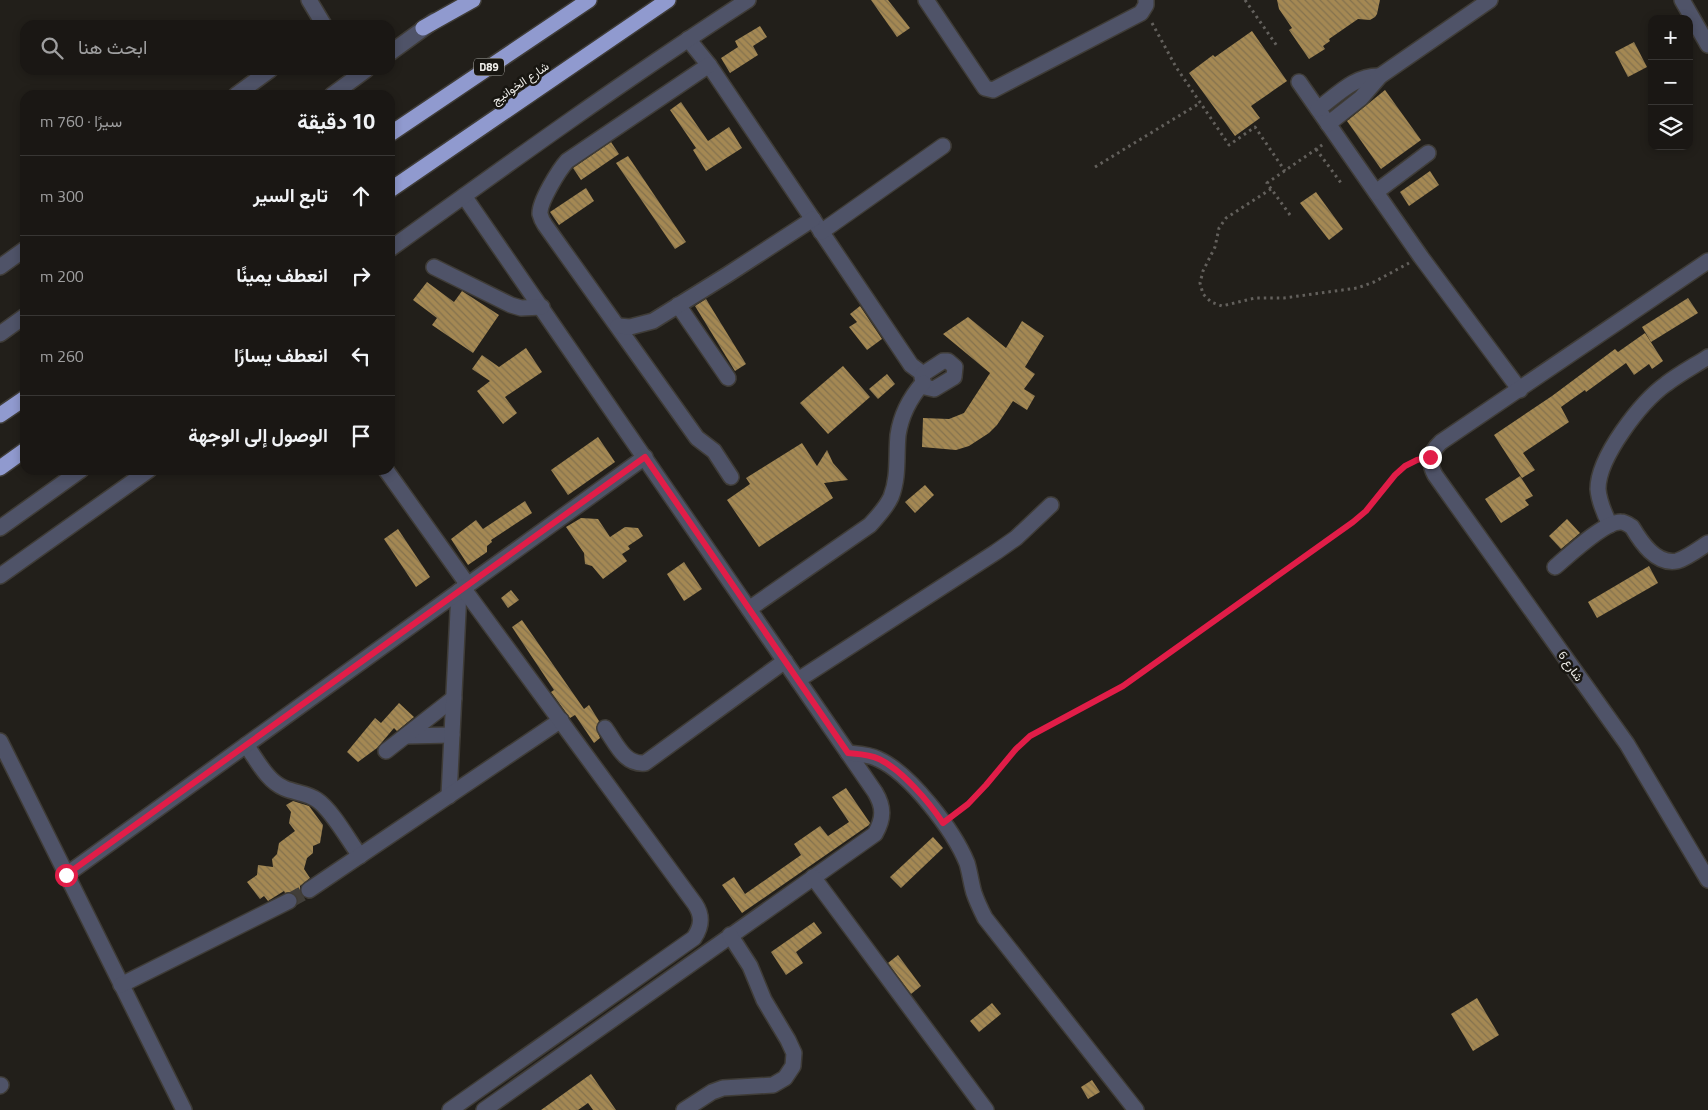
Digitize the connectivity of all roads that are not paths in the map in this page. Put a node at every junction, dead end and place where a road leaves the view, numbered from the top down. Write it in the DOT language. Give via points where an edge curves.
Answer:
graph roads {
  1 [pos="309,0"];
  2 [pos="464,0"];
  3 [pos="473,0"];
  4 [pos="589,0"];
  5 [pos="668,0"];
  6 [pos="748,0"];
  7 [pos="926,0"];
  8 [pos="1490,0"];
  9 [pos="1682,0"];
  10 [pos="1145,5"];
  11 [pos="321,20"];
  12 [pos="423,28"];
  13 [pos="688,39"];
  14 [pos="1708,45"];
  15 [pos="395,48"];
  16 [pos="710,65"];
  17 [pos="263,75"];
  18 [pos="355,75"];
  19 [pos="1380,76"];
  20 [pos="1299,82"];
  21 [pos="243,90"];
  22 [pos="338,90"];
  23 [pos="1318,109"];
  24 [pos="1332,129"];
  25 [pos="395,131"];
  26 [pos="943,146"];
  27 [pos="1430,156"];
  28 [pos="395,187"];
  29 [pos="1378,195"];
  30 [pos="464,196"];
  31 [pos="813,219"];
  32 [pos="821,232"];
  33 [pos="395,245"];
  34 [pos="20,253"];
  35 [pos="1708,261"];
  36 [pos="0,267"];
  37 [pos="434,267"];
  38 [pos="678,305"];
  39 [pos="542,307"];
  40 [pos="20,320"];
  41 [pos="618,326"];
  42 [pos="0,334"];
  43 [pos="1708,357"];
  44 [pos="728,378"];
  45 [pos="1520,390"];
  46 [pos="20,401"];
  47 [pos="0,415"];
  48 [pos="20,454"];
  49 [pos="645,457"];
  50 [pos="0,468"];
  51 [pos="74,475"];
  52 [pos="142,475"];
  53 [pos="389,475"];
  54 [pos="731,477"];
  55 [pos="1052,504"];
  56 [pos="1610,525"];
  57 [pos="0,528"];
  58 [pos="1708,544"];
  59 [pos="1556,567"];
  60 [pos="0,576"];
  61 [pos="463,588"];
  62 [pos="749,609"];
  63 [pos="785,661"];
  64 [pos="798,680"];
  65 [pos="454,698"];
  66 [pos="561,720"];
  67 [pos="605,728"];
  68 [pos="452,735"];
  69 [pos="406,736"];
  70 [pos="0,741"];
  71 [pos="246,745"];
  72 [pos="386,751"];
  73 [pos="848,753"];
  74 [pos="449,796"];
  75 [pos="360,856"];
  76 [pos="66,875"];
  77 [pos="813,877"];
  78 [pos="1708,880"];
  79 [pos="309,890"];
  80 [pos="289,902"];
  81 [pos="730,935"];
  82 [pos="121,985"];
  83 [pos="184,1110"];
  84 [pos="450,1110"];
  85 [pos="484,1110"];
  86 [pos="684,1110"];
  87 [pos="986,1110"];
  88 [pos="1136,1110"];
  1 -- 11 [label="street"];
  2 -- 12 [label="street"];
  3 -- 12 [label="highway"];
  4 -- 25 [label="highway, D89"];
  5 -- 28 [label="highway, شارع الخوانيج"];
  6 -- 13 [label="street"];
  7 -- 10 [label="street" via="989,90 1137,15"];
  8 -- 19 [label="street"];
  9 -- 14 [label="street"];
  12 -- 15 [label="street"];
  13 -- 16 [label="street"];
  13 -- 30 [label="street"];
  16 -- 31 [label="street"];
  16 -- 41 [label="street" via="567,161 541,208 542,220"];
  17 -- 21 [label="street"];
  18 -- 22 [label="street"];
  19 -- 23 [label="street" via="1360,79"];
  19 -- 24 [label="street"];
  20 -- 23 [label="street"];
  23 -- 24 [label="street"];
  24 -- 29 [label="street"];
  26 -- 32 [label="street"];
  27 -- 29 [label="street"];
  29 -- 45 [label="street"];
  30 -- 33 [label="street"];
  30 -- 39 [label="street"];
  31 -- 32 [label="street"];
  31 -- 38 [label="street"];
  32 -- 62 [label="street" via="923,378 900,422 895,481 882,512 870,525"];
  34 -- 36 [label="street"];
  35 -- 45 [label="street"];
  37 -- 39 [label="street" via="511,305"];
  38 -- 41 [label="street" via="642,325"];
  38 -- 44 [label="street"];
  39 -- 49 [label="street"];
  40 -- 42 [label="street"];
  41 -- 54 [label="street" via="697,438 714,451"];
  43 -- 56 [label="street" via="1665,384 1642,406 1611,451 1602,468 1598,488 1601,507"];
  45 -- 78 [label="street, شارع 6" via="1434,448 1430,457 1431,467 1626,744"];
  46 -- 47 [label="highway"];
  48 -- 50 [label="highway"];
  49 -- 61 [label="street"];
  49 -- 62 [label="street"];
  51 -- 57 [label="street"];
  52 -- 60 [label="street"];
  53 -- 61 [label="street"];
  55 -- 64 [label="street" via="996,552"];
  56 -- 58 [label="street" via="1621,522 1632,527 1656,557 1666,562 1678,561"];
  56 -- 59 [label="street" via="1590,537"];
  61 -- 65 [label="street"];
  61 -- 66 [label="street"];
  61 -- 71 [label="street"];
  62 -- 63 [label="street"];
  63 -- 64 [label="street"];
  63 -- 67 [label="street" via="645,763 630,761"];
  64 -- 73 [label="street"];
  65 -- 68 [label="street"];
  65 -- 69 [label="street"];
  66 -- 74 [label="street"];
  66 -- 84 [label="street" via="695,904 701,925 694,938"];
  68 -- 69 [label="street"];
  68 -- 74 [label="street"];
  69 -- 72 [label="street"];
  70 -- 76 [label="street"];
  71 -- 75 [label="street" via="276,784 313,797 322,804"];
  71 -- 76 [label="street"];
  73 -- 77 [label="street" via="881,801 880,824 874,834"];
  73 -- 88 [label="street" via="879,759 922,794 962,853 973,892 985,918"];
  74 -- 75 [label="street"];
  75 -- 79 [label="street"];
  76 -- 82 [label="street"];
  77 -- 81 [label="street"];
  77 -- 87 [label="street"];
  80 -- 82 [label="street"];
  81 -- 85 [label="street"];
  81 -- 86 [label="street" via="750,966 764,1000 788,1040 794,1053 792,1066 785,1078 773,1085 723,1088"];
  82 -- 83 [label="street"];
}
